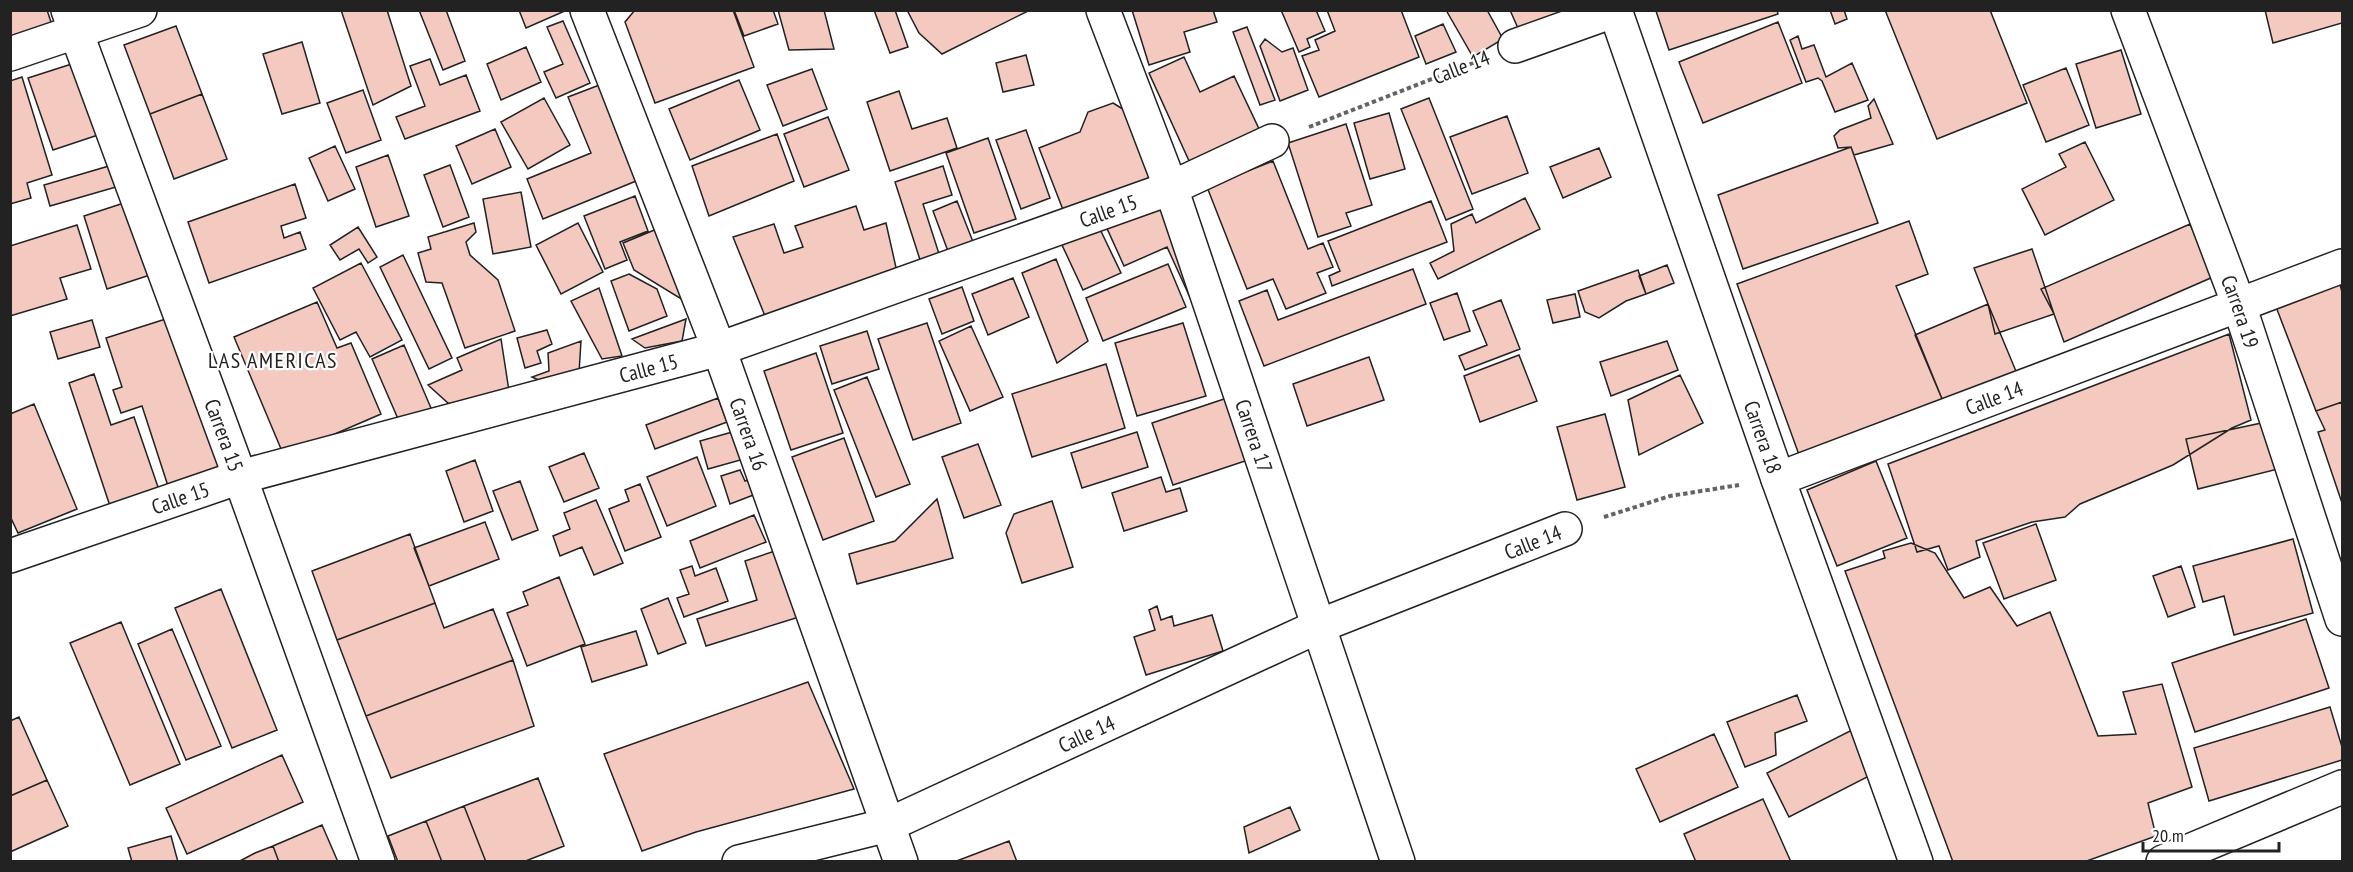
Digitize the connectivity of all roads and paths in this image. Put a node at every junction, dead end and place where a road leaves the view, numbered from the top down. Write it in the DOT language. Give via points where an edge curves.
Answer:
graph roads {
  1 [pos="140,10"];
  2 [pos="587,10"];
  3 [pos="1103,10"];
  4 [pos="2128,10"];
  5 [pos="1615,11"];
  6 [pos="71,21"];
  7 [pos="1515,46"];
  8 [pos="10,54"];
  9 [pos="1272,141"];
  10 [pos="1171,188"];
  11 [pos="2343,266"];
  12 [pos="2239,305"];
  13 [pos="719,349"];
  14 [pos="240,477"];
  15 [pos="1778,479"];
  16 [pos="1565,529"];
  17 [pos="10,556"];
  18 [pos="2343,619"];
  19 [pos="1319,626"];
  20 [pos="2343,787"];
  21 [pos="888,825"];
  22 [pos="378,861"];
  23 [pos="738,861"];
  24 [pos="901,861"];
  25 [pos="1398,861"];
  26 [pos="1916,861"];
  27 [pos="2163,861"];
  1 -- 6 [label="street"];
  2 -- 13 [label="street, Carrera 16"];
  3 -- 10 [label="street, Carrera 17"];
  4 -- 12 [label="street, Carrera 19"];
  5 -- 7 [label="street"];
  5 -- 15 [label="street, Carrera 18"];
  6 -- 8 [label="street"];
  6 -- 14 [label="street, Carrera 15"];
  7 -- 9 [label="path, Calle 14"];
  9 -- 10 [label="street, Calle 15"];
  10 -- 13 [label="street, Calle 15"];
  10 -- 19 [label="street, Carrera 17"];
  11 -- 12 [label="street, Calle 14"];
  12 -- 15 [label="street, Calle 14"];
  12 -- 18 [label="street, Carrera 19"];
  13 -- 14 [label="street, Calle 15"];
  13 -- 21 [label="street, Carrera 16"];
  14 -- 17 [label="street, Calle 15"];
  14 -- 22 [label="street, Carrera 15"];
  15 -- 16 [label="path, Calle 14" via="1670,496"];
  15 -- 26 [label="street, Carrera 18"];
  16 -- 19 [label="street, Calle 14"];
  19 -- 21 [label="street, Calle 14"];
  19 -- 25 [label="street, Carrera 17"];
  20 -- 27 [label="street"];
  21 -- 23 [label="street, Calle 14"];
  21 -- 24 [label="street, Carrera 16"];
}
